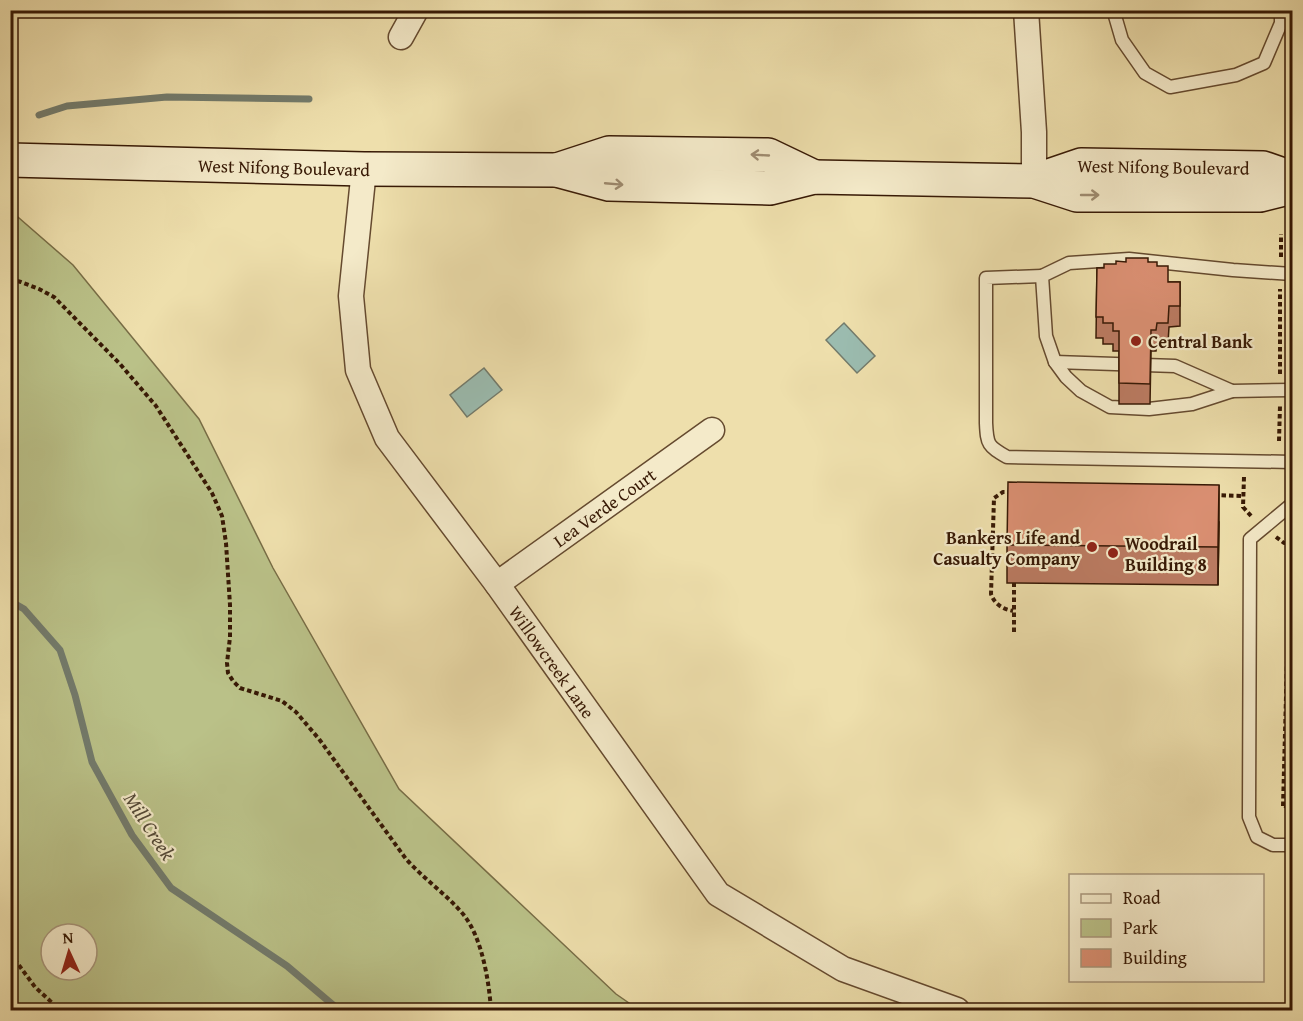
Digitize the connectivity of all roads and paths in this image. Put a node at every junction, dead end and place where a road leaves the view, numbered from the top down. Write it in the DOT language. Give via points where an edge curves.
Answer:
graph roads {
  1 [pos="416,10"];
  2 [pos="1026,10"];
  3 [pos="1116,10"];
  4 [pos="1281,10"];
  5 [pos="401,37"];
  6 [pos="10,160"];
  7 [pos="364,169"];
  8 [pos="1293,178"];
  9 [pos="1034,181"];
  10 [pos="1293,187"];
  11 [pos="1281,234"];
  12 [pos="1287,273"];
  13 [pos="1042,276"];
  14 [pos="10,279"];
  15 [pos="1055,362"];
  16 [pos="1232,390"];
  17 [pos="1286,390"];
  18 [pos="712,430"];
  19 [pos="1279,441"];
  20 [pos="1293,462"];
  21 [pos="1015,492"];
  22 [pos="1204,495"];
  23 [pos="1216,495"];
  24 [pos="1244,496"];
  25 [pos="1215,504"];
  26 [pos="1293,504"];
  27 [pos="1290,552"];
  28 [pos="1014,583"];
  29 [pos="497,584"];
  30 [pos="1291,604"];
  31 [pos="1013,611"];
  32 [pos="1014,632"];
  33 [pos="1293,802"];
  34 [pos="1284,806"];
  35 [pos="1293,807"];
  36 [pos="1293,845"];
  37 [pos="10,953"];
  38 [pos="60,1011"];
  39 [pos="491,1011"];
  40 [pos="957,1011"];
  1 -- 5 [label="street"];
  2 -- 9 [label="street"];
  3 -- 4 [label="lane" via="1122,40 1145,73 1170,87 1236,75 1263,63 1281,24"];
  6 -- 7 [label="main road, West Nifong Boulevard"];
  7 -- 9 [label="main road, West Nifong Boulevard" via="557,170 609,184 770,188 814,177"];
  7 -- 29 [label="street, Willowcreek Lane" via="351,296 358,370 387,438"];
  8 -- 9 [label="main road, West Nifong Boulevard" via="1263,168 1081,165"];
  9 -- 10 [label="main road, West Nifong Boulevard, one-way" via="1077,195 1260,195"];
  11 -- 12 [label="path"];
  12 -- 13 [label="lane" via="1130,259 1069,263"];
  12 -- 17 [label="path"];
  13 -- 15 [label="lane" via="1046,336"];
  13 -- 20 [label="lane" via="986,278 986,423 987,439 993,449 1007,457"];
  14 -- 39 [label="path" via="54,297 156,406 212,493 222,516 230,605 228,674 240,688 282,701 296,712 406,859 462,913 474,931 490,988"];
  15 -- 16 [label="lane" via="1174,366"];
  15 -- 16 [label="lane" via="1081,391 1110,407 1149,409 1192,404"];
  16 -- 17 [label="lane"];
  17 -- 19 [label="path"];
  18 -- 29 [label="street, Lea Verde Court"];
  21 -- 31 [label="path" via="1003,492 994,498 991,594 998,605"];
  22 -- 23 [label="path"];
  23 -- 24 [label="path"];
  23 -- 25 [label="path"];
  26 -- 36 [label="lane" via="1250,539 1249,647 1249,818 1257,837 1273,845"];
  27 -- 30 [label="path"];
  28 -- 31 [label="path"];
  29 -- 40 [label="street, Willowcreek Lane" via="718,894 843,969"];
  30 -- 34 [label="path"];
  31 -- 32 [label="path"];
  33 -- 34 [label="path"];
  34 -- 35 [label="path"];
  37 -- 38 [label="path" via="35,987"];
}
